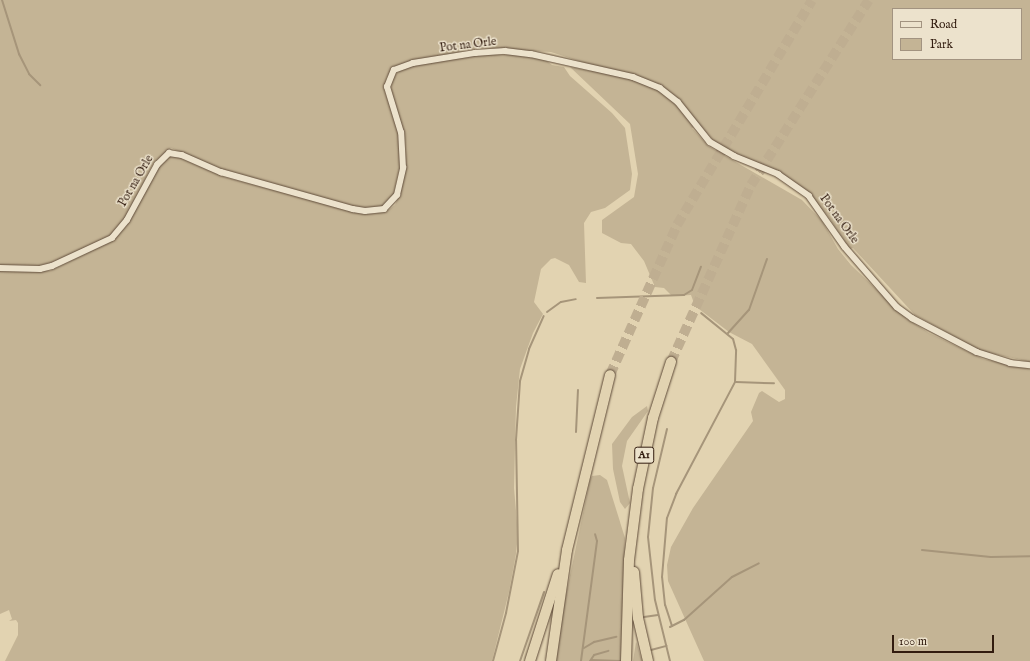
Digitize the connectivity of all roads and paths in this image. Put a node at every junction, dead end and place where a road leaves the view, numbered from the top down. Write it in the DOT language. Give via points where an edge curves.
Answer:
graph roads {
  1 [pos="0,268"];
  2 [pos="671,362"];
  3 [pos="1030,365"];
  4 [pos="610,375"];
  5 [pos="567,550"];
  6 [pos="630,551"];
  7 [pos="530,661"];
  8 [pos="551,661"];
  9 [pos="626,661"];
  10 [pos="648,661"];
  1 -- 3 [label="street, Pot na Orle" via="40,269 52,266 112,238 127,220 157,165 169,153 175,152 221,172 364,212 384,209 397,195 404,168 400,133 387,87 394,70 414,63 475,53 518,52 633,77 660,88 678,102 710,142 734,156 778,174 809,196 845,247 898,307 912,318 977,352 1010,363"];
  2 -- 6 [label="highway, A1" via="645,453"];
  4 -- 5 [label="highway"];
  5 -- 7 [label="highway"];
  5 -- 8 [label="highway"];
  6 -- 9 [label="highway, A1"];
  6 -- 10 [label="highway" via="638,618"];
}
